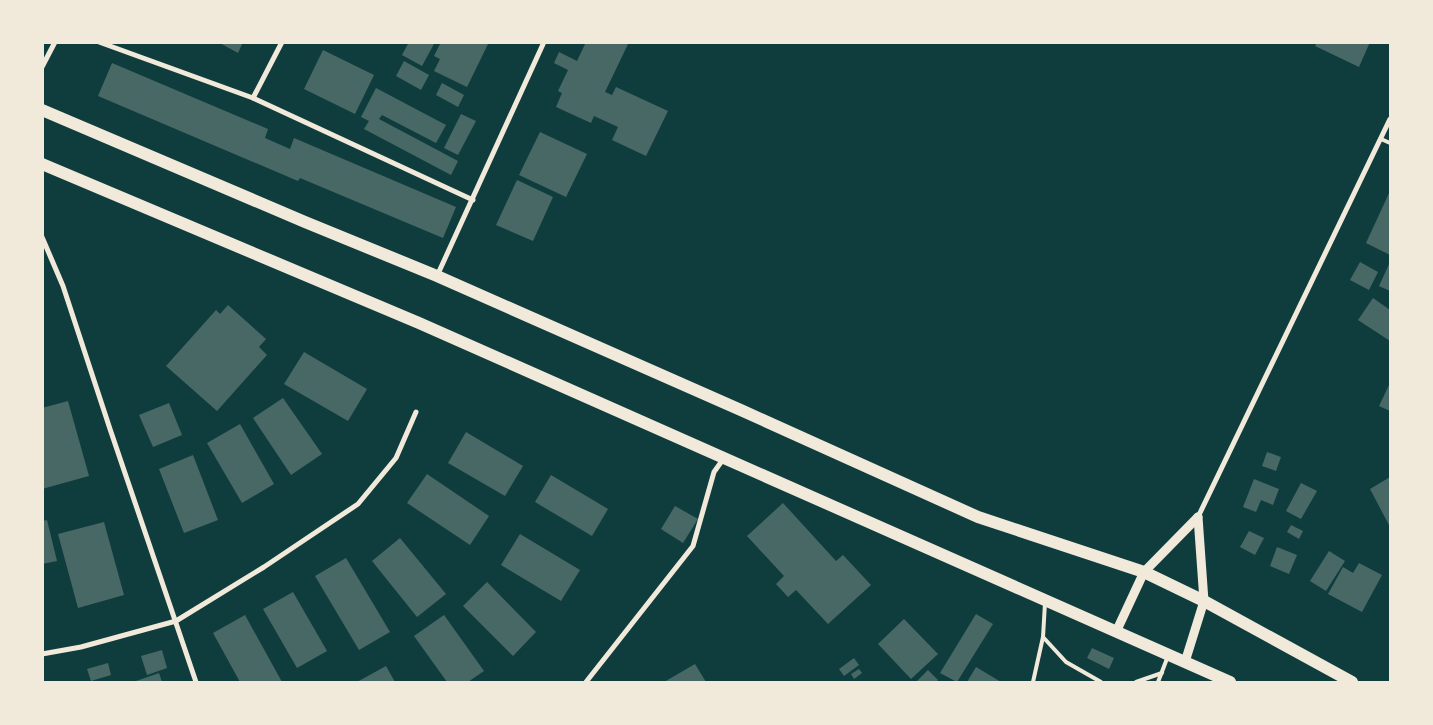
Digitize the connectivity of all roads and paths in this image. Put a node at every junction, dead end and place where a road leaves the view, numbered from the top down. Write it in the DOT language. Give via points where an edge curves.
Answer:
graph roads {
  1 [pos="55,42"];
  2 [pos="99,42"];
  3 [pos="282,42"];
  4 [pos="544,42"];
  5 [pos="42,67"];
  6 [pos="253,98"];
  7 [pos="42,110"];
  8 [pos="1390,119"];
  9 [pos="1381,139"];
  10 [pos="1390,143"];
  11 [pos="42,164"];
  12 [pos="473,200"];
  13 [pos="42,237"];
  14 [pos="437,276"];
  15 [pos="416,412"];
  16 [pos="724,457"];
  17 [pos="1198,517"];
  18 [pos="1144,572"];
  19 [pos="1045,601"];
  20 [pos="1204,601"];
  21 [pos="176,621"];
  22 [pos="1116,632"];
  23 [pos="1042,637"];
  24 [pos="42,654"];
  25 [pos="1168,655"];
  26 [pos="1185,662"];
  27 [pos="1162,672"];
  28 [pos="196,682"];
  29 [pos="586,682"];
  30 [pos="1033,682"];
  31 [pos="1101,682"];
  32 [pos="1136,682"];
  33 [pos="1158,682"];
  34 [pos="1230,682"];
  35 [pos="1352,682"];
  1 -- 5 [label="street"];
  2 -- 6 [label="street"];
  3 -- 6 [label="street"];
  4 -- 12 [label="street"];
  6 -- 12 [label="street"];
  7 -- 14 [label="main road"];
  8 -- 9 [label="street"];
  9 -- 10 [label="lane"];
  9 -- 17 [label="street"];
  11 -- 16 [label="main road" via="419,323"];
  12 -- 14 [label="street"];
  13 -- 21 [label="street" via="63,286"];
  14 -- 18 [label="main road" via="978,518"];
  15 -- 21 [label="street" via="396,458 358,504 264,568"];
  16 -- 19 [label="main road"];
  16 -- 29 [label="street" via="714,472 693,546"];
  17 -- 18 [label="street"];
  17 -- 20 [label="street"];
  18 -- 20 [label="main road"];
  18 -- 22 [label="street"];
  19 -- 22 [label="main road"];
  19 -- 23 [label="lane"];
  20 -- 26 [label="street"];
  20 -- 35 [label="main road"];
  21 -- 24 [label="street" via="81,647"];
  21 -- 28 [label="street"];
  22 -- 25 [label="main road"];
  23 -- 30 [label="lane"];
  23 -- 31 [label="lane" via="1066,662"];
  25 -- 26 [label="main road"];
  25 -- 27 [label="lane"];
  26 -- 34 [label="main road"];
  27 -- 32 [label="lane"];
  27 -- 33 [label="lane"];
}
